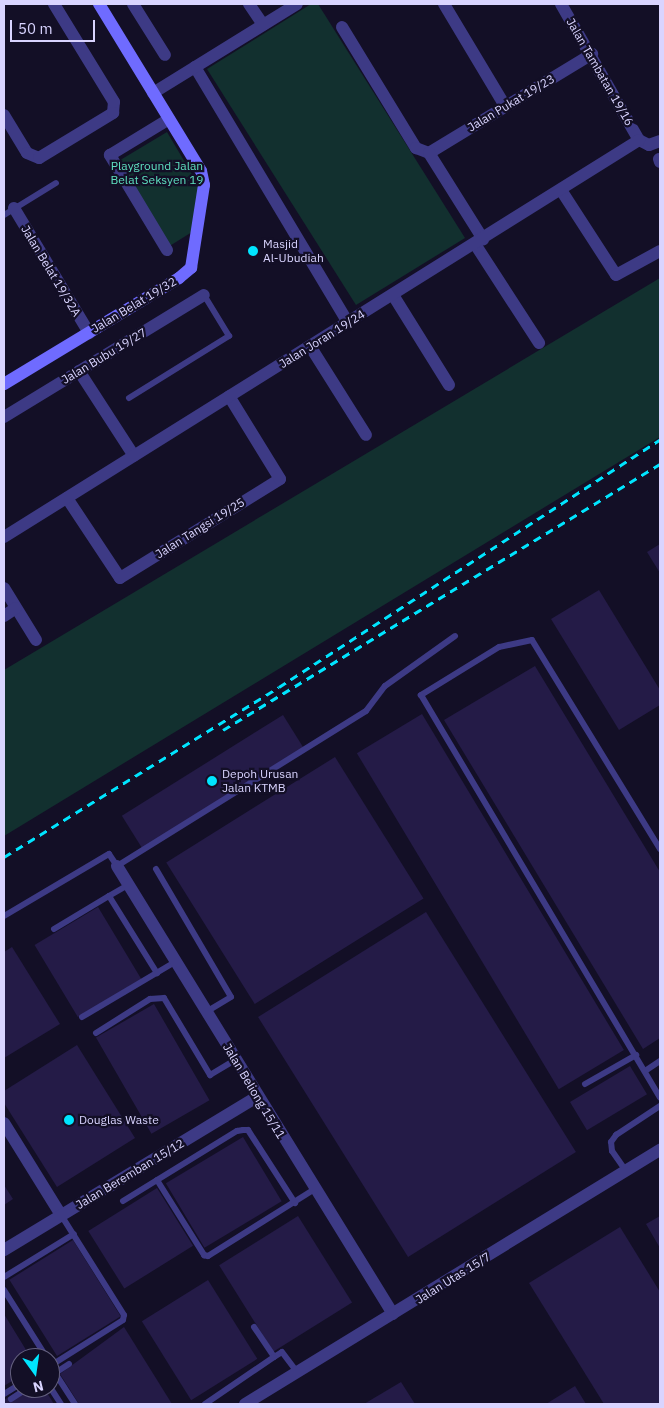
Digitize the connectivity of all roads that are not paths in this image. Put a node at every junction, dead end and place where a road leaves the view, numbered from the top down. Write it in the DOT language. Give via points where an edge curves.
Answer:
graph roads {
  1 [pos="54,4"];
  2 [pos="99,4"];
  3 [pos="133,4"];
  4 [pos="249,4"];
  5 [pos="297,4"];
  6 [pos="444,4"];
  7 [pos="561,4"];
  8 [pos="263,25"];
  9 [pos="342,27"];
  10 [pos="592,54"];
  11 [pos="165,55"];
  12 [pos="195,66"];
  13 [pos="153,92"];
  14 [pos="505,106"];
  15 [pos="4,114"];
  16 [pos="169,119"];
  17 [pos="639,140"];
  18 [pos="660,141"];
  19 [pos="430,153"];
  20 [pos="56,183"];
  21 [pos="561,190"];
  22 [pos="9,212"];
  23 [pos="479,241"];
  24 [pos="167,250"];
  25 [pos="660,251"];
  26 [pos="204,295"];
  27 [pos="393,295"];
  28 [pos="348,323"];
  29 [pos="89,333"];
  30 [pos="539,343"];
  31 [pos="310,346"];
  32 [pos="79,371"];
  33 [pos="4,384"];
  34 [pos="450,385"];
  35 [pos="230,396"];
  36 [pos="129,398"];
  37 [pos="4,417"];
  38 [pos="366,435"];
  39 [pos="134,456"];
  40 [pos="67,498"];
  41 [pos="4,537"];
  42 [pos="4,588"];
  43 [pos="16,608"];
  44 [pos="4,616"];
  45 [pos="455,636"];
  46 [pos="36,640"];
  47 [pos="660,849"];
  48 [pos="117,866"];
  49 [pos="156,869"];
  50 [pos="128,885"];
  51 [pos="109,896"];
  52 [pos="4,916"];
  53 [pos="54,929"];
  54 [pos="175,962"];
  55 [pos="157,973"];
  56 [pos="206,1012"];
  57 [pos="82,1017"];
  58 [pos="96,1032"];
  59 [pos="636,1055"];
  60 [pos="235,1060"];
  61 [pos="660,1062"];
  62 [pos="645,1071"];
  63 [pos="585,1084"];
  64 [pos="256,1097"];
  65 [pos="660,1097"];
  66 [pos="660,1106"];
  67 [pos="4,1123"];
  68 [pos="660,1150"];
  69 [pos="626,1171"];
  70 [pos="157,1180"];
  71 [pos="315,1189"];
  72 [pos="123,1201"];
  73 [pos="295,1202"];
  74 [pos="61,1215"];
  75 [pos="74,1234"];
  76 [pos="4,1250"];
  77 [pos="4,1277"];
  78 [pos="4,1290"];
  79 [pos="393,1314"];
  80 [pos="254,1327"];
  81 [pos="41,1348"];
  82 [pos="274,1357"];
  83 [pos="60,1359"];
  84 [pos="69,1364"];
  85 [pos="297,1372"];
  86 [pos="75,1404"];
  87 [pos="205,1404"];
  88 [pos="245,1404"];
  1 -- 15 [label="street" via="114,102 114,113 39,158 27,153"];
  2 -- 13 [label="street, Jalan Belat 19/32"];
  3 -- 11 [label="street"];
  4 -- 8 [label="street"];
  5 -- 8 [label="street"];
  6 -- 14 [label="street"];
  7 -- 10 [label="street, Jalan Tambatan 19/16"];
  8 -- 12 [label="street"];
  9 -- 19 [label="street" via="416,148"];
  10 -- 14 [label="street, Jalan Pukat 19/23"];
  10 -- 17 [label="street, Jalan Tambatan 19/16"];
  12 -- 13 [label="street"];
  12 -- 28 [label="street"];
  13 -- 16 [label="street, Jalan Belat 19/32"];
  14 -- 19 [label="street, Jalan Pukat 19/23"];
  16 -- 24 [label="street" via="110,155"];
  16 -- 29 [label="street, Jalan Belat 19/32" via="200,171 204,185 190,268 180,278"];
  17 -- 18 [label="street" via="649,145"];
  17 -- 21 [label="street, Jalan Joran 19/24"];
  19 -- 23 [label="street"];
  20 -- 22 [label="lane"];
  21 -- 23 [label="street, Jalan Joran 19/24"];
  21 -- 25 [label="street" via="616,275"];
  22 -- 29 [label="street, Jalan Belat 19/32A"];
  23 -- 27 [label="street, Jalan Joran 19/24"];
  23 -- 30 [label="street"];
  26 -- 32 [label="street, Jalan Bubu 19/27"];
  26 -- 36 [label="lane" via="229,336"];
  27 -- 28 [label="street, Jalan Joran 19/24"];
  27 -- 34 [label="street"];
  28 -- 31 [label="street, Jalan Joran 19/24"];
  29 -- 33 [label="street, Jalan Belat 19/32"];
  31 -- 35 [label="street, Jalan Joran 19/24"];
  31 -- 38 [label="street"];
  32 -- 37 [label="street, Jalan Bubu 19/27"];
  32 -- 39 [label="street"];
  35 -- 39 [label="street, Jalan Joran 19/24"];
  35 -- 40 [label="street, Jalan Tangsi 19/25" via="280,479 120,578"];
  39 -- 40 [label="street, Jalan Joran 19/24"];
  40 -- 41 [label="street, Jalan Joran 19/24"];
  42 -- 43 [label="street"];
  43 -- 44 [label="street"];
  43 -- 46 [label="street"];
  45 -- 48 [label="lane" via="385,686 366,712"];
  47 -- 59 [label="lane" via="532,640 499,647 420,695"];
  48 -- 50 [label="street, Jalan Beliong 15/11"];
  48 -- 52 [label="lane" via="109,854"];
  49 -- 56 [label="lane" via="231,997"];
  50 -- 51 [label="lane"];
  50 -- 54 [label="street, Jalan Beliong 15/11"];
  51 -- 53 [label="lane"];
  51 -- 55 [label="lane"];
  54 -- 55 [label="lane"];
  54 -- 56 [label="street, Jalan Beliong 15/11"];
  55 -- 57 [label="lane"];
  56 -- 60 [label="street, Jalan Beliong 15/11"];
  58 -- 60 [label="lane" via="150,999 164,998 210,1075"];
  59 -- 62 [label="lane"];
  59 -- 63 [label="lane"];
  60 -- 64 [label="street, Jalan Beliong 15/11"];
  61 -- 62 [label="lane"];
  62 -- 65 [label="lane"];
  64 -- 71 [label="street, Jalan Beliong 15/11"];
  64 -- 74 [label="street, Jalan Beremban 15/12"];
  66 -- 69 [label="lane" via="616,1135 611,1142 612,1151"];
  67 -- 74 [label="street"];
  68 -- 69 [label="street, Jalan Utas 15/7"];
  69 -- 79 [label="street, Jalan Utas 15/7"];
  70 -- 72 [label="lane"];
  70 -- 73 [label="lane" via="237,1131 248,1130"];
  70 -- 73 [label="lane" via="204,1256"];
  71 -- 73 [label="lane"];
  71 -- 79 [label="street, Jalan Beliong 15/11"];
  74 -- 75 [label="lane"];
  74 -- 76 [label="street, Jalan Beremban 15/12"];
  75 -- 77 [label="lane"];
  75 -- 83 [label="lane" via="124,1314 123,1320"];
  78 -- 81 [label="lane"];
  79 -- 85 [label="street, Jalan Utas 15/7"];
  80 -- 82 [label="lane"];
  82 -- 85 [label="lane" via="282,1352"];
  82 -- 87 [label="lane"];
  84 -- 86 [label="lane" via="55,1373"];
  85 -- 88 [label="street, Jalan Utas 15/7"];
}
